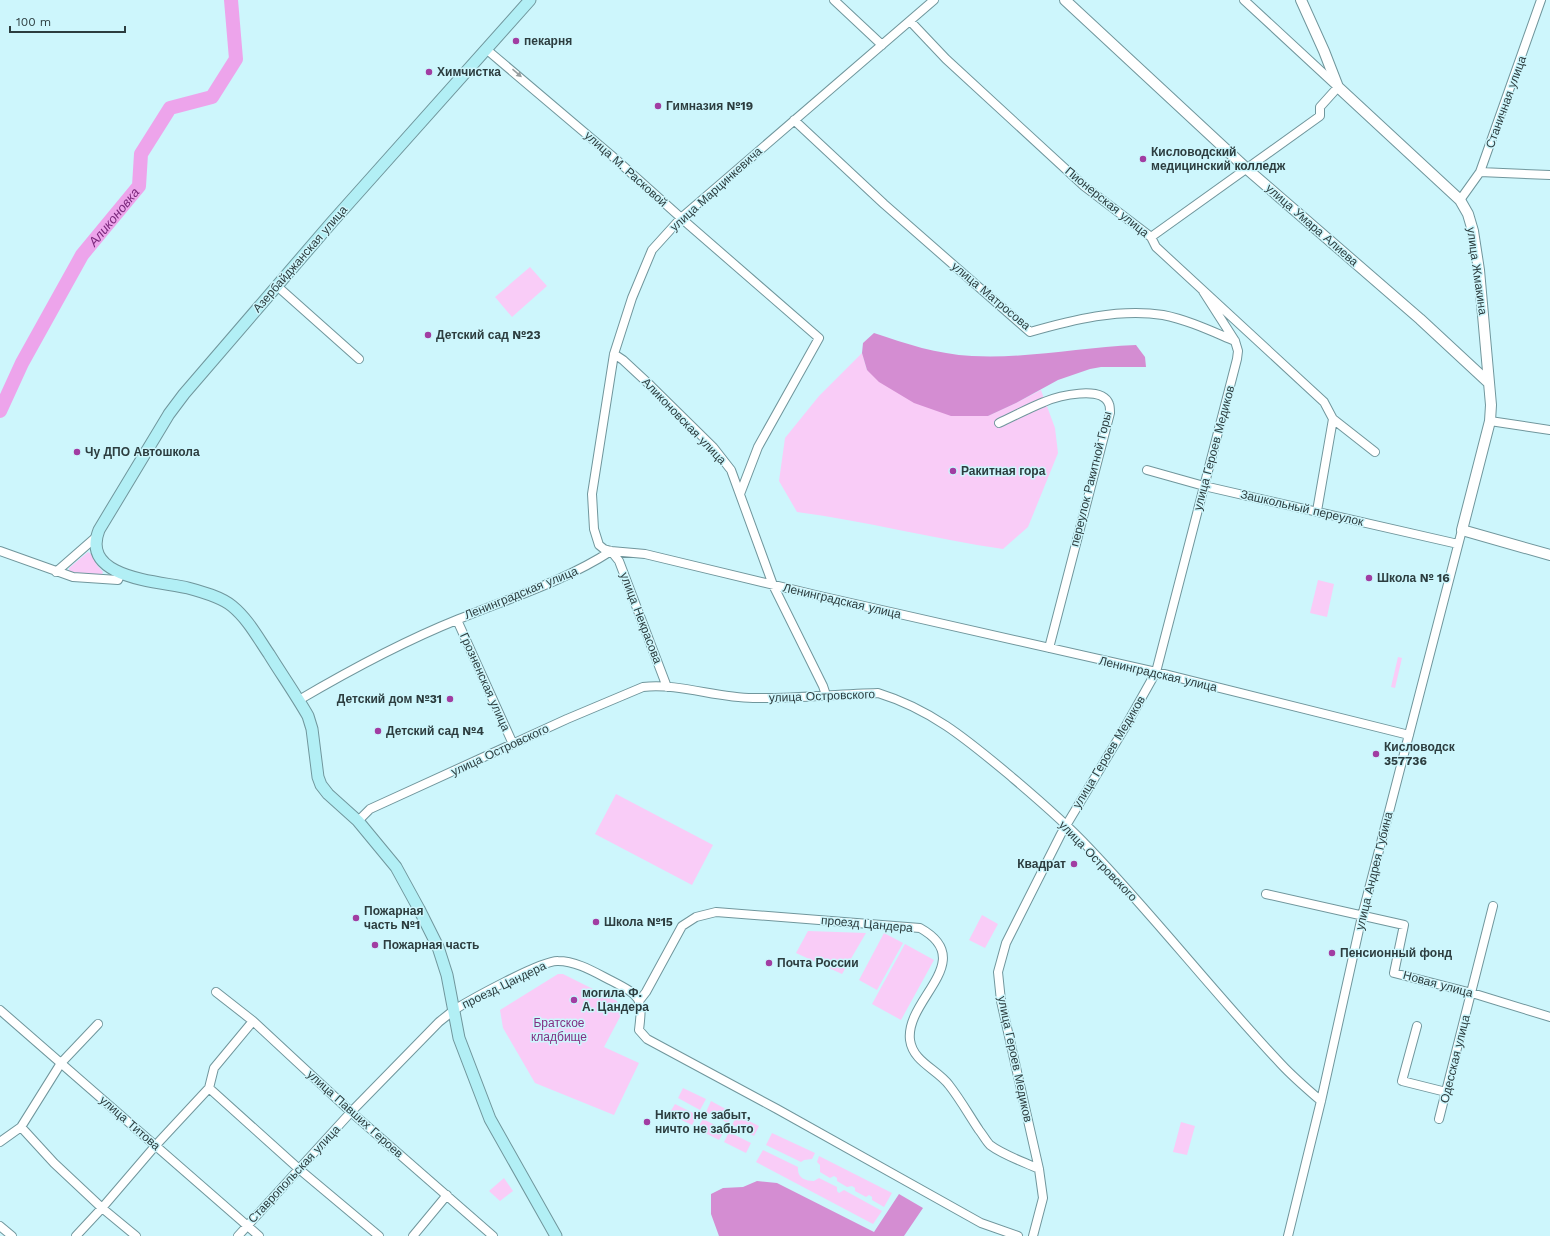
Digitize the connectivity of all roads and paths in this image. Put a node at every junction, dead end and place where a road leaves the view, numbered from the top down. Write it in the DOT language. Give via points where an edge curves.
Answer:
graph roads {
  1 [pos="530,0"];
  2 [pos="834,0"];
  3 [pos="934,0"];
  4 [pos="1065,0"];
  5 [pos="1244,0"];
  6 [pos="1301,0"];
  7 [pos="1542,0"];
  8 [pos="910,21"];
  9 [pos="882,45"];
  10 [pos="486,49"];
  11 [pos="1338,87"];
  12 [pos="794,120"];
  13 [pos="1247,169"];
  14 [pos="1480,172"];
  15 [pos="1550,175"];
  16 [pos="1460,200"];
  17 [pos="681,218"];
  18 [pos="1151,237"];
  19 [pos="277,286"];
  20 [pos="1203,291"];
  21 [pos="1235,342"];
  22 [pos="614,354"];
  23 [pos="359,359"];
  24 [pos="1489,383"];
  25 [pos="1333,419"];
  26 [pos="1490,421"];
  27 [pos="1000,423"];
  28 [pos="1550,430"];
  29 [pos="1375,452"];
  30 [pos="1147,470"];
  31 [pos="1204,486"];
  32 [pos="740,494"];
  33 [pos="1317,511"];
  34 [pos="1462,530"];
  35 [pos="96,537"];
  36 [pos="1458,544"];
  37 [pos="0,551"];
  38 [pos="611,551"];
  39 [pos="1550,555"];
  40 [pos="56,572"];
  41 [pos="120,573"];
  42 [pos="773,585"];
  43 [pos="457,620"];
  44 [pos="1049,648"];
  45 [pos="1156,672"];
  46 [pos="667,687"];
  47 [pos="826,695"];
  48 [pos="299,700"];
  49 [pos="1409,735"];
  50 [pos="513,744"];
  51 [pos="358,821"];
  52 [pos="1065,825"];
  53 [pos="1266,894"];
  54 [pos="1493,906"];
  55 [pos="1362,916"];
  56 [pos="216,992"];
  57 [pos="1472,993"];
  58 [pos="639,1001"];
  59 [pos="0,1010"];
  60 [pos="453,1010"];
  61 [pos="1550,1015"];
  62 [pos="253,1021"];
  63 [pos="98,1024"];
  64 [pos="1417,1026"];
  65 [pos="61,1063"];
  66 [pos="209,1088"];
  67 [pos="1446,1092"];
  68 [pos="1321,1101"];
  69 [pos="351,1112"];
  70 [pos="1440,1118"];
  71 [pos="21,1127"];
  72 [pos="0,1142"];
  73 [pos="156,1145"];
  74 [pos="299,1169"];
  75 [pos="1039,1169"];
  76 [pos="447,1195"];
  77 [pos="102,1208"];
  78 [pos="247,1225"];
  79 [pos="0,1226"];
  80 [pos="12,1236"];
  81 [pos="76,1236"];
  82 [pos="136,1236"];
  83 [pos="238,1236"];
  84 [pos="259,1236"];
  85 [pos="380,1236"];
  86 [pos="413,1236"];
  87 [pos="493,1236"];
  88 [pos="556,1236"];
  89 [pos="1018,1236"];
  90 [pos="1033,1236"];
  91 [pos="1288,1236"];
  1 -- 10 [label="main road, Азербайджанская улица"];
  2 -- 9 [label="street"];
  3 -- 8 [label="street, улица Марцинкевича"];
  4 -- 13 [label="street, улица Умара Алиева"];
  5 -- 11 [label="street"];
  6 -- 11 [label="street, улица Жмакина"];
  7 -- 14 [label="street, Станичная улица"];
  8 -- 9 [label="street, улица Марцинкевича"];
  8 -- 18 [label="street, Пионерская улица" via="946,59 1084,186"];
  9 -- 12 [label="street, улица Марцинкевича"];
  10 -- 17 [label="street, улица М. Расковой, one-way" via="606,150"];
  10 -- 19 [label="main road, Азербайджанская улица"];
  11 -- 13 [label="street" via="1320,107 1320,116"];
  11 -- 16 [label="street, улица Жмакина"];
  12 -- 17 [label="street, улица Марцинкевича"];
  12 -- 21 [label="street, улица Матросова" via="884,204 1030,332 1078,318 1133,313 1162,315 1190,322"];
  13 -- 18 [label="street"];
  13 -- 24 [label="street, улица Умара Алиева" via="1420,319"];
  14 -- 15 [label="street"];
  14 -- 16 [label="street, Станичная улица"];
  16 -- 24 [label="street, улица Жмакина" via="1473,231 1478,262"];
  17 -- 22 [label="street, улица Марцинкевича" via="652,250 632,298"];
  17 -- 32 [label="street, улица М. Расковой" via="819,338 758,448"];
  18 -- 20 [label="street, Пионерская улица" via="1156,248"];
  19 -- 23 [label="street"];
  19 -- 35 [label="main road, Азербайджанская улица" via="169,414"];
  20 -- 21 [label="street, улица Героев Медиков"];
  20 -- 25 [label="street, Пионерская улица" via="1324,402"];
  21 -- 31 [label="street, улица Героев Медиков" via="1238,350 1237,359"];
  22 -- 32 [label="street, Аликоновская улица" via="651,386 713,447 731,470"];
  22 -- 38 [label="street, улица Марцинкевича" via="592,494 592,520 596,538 599,545"];
  24 -- 26 [label="street, улица Жмакина"];
  25 -- 29 [label="street"];
  25 -- 33 [label="street"];
  26 -- 28 [label="street"];
  26 -- 34 [label="street, улица Жмакина"];
  27 -- 44 [label="street, переулок Ракитной Горы" via="1045,401 1079,393 1098,394 1105,397 1109,404 1110,413"];
  30 -- 31 [label="street, Зашкольный переулок"];
  31 -- 33 [label="street, Зашкольный переулок"];
  31 -- 45 [label="street, улица Героев Медиков"];
  32 -- 42 [label="street, Аликоновская улица"];
  33 -- 36 [label="street, Зашкольный переулок"];
  34 -- 36 [label="street, улица Андрея Губина"];
  34 -- 39 [label="street"];
  35 -- 40 [label="street"];
  35 -- 41 [label="main road" via="98,554 112,570"];
  36 -- 49 [label="street, улица Андрея Губина"];
  37 -- 40 [label="street"];
  38 -- 42 [label="street, Ленинградская улица" via="645,554"];
  38 -- 43 [label="street, Ленинградская улица" via="552,582"];
  38 -- 46 [label="street, улица Некрасова" via="619,561"];
  40 -- 41 [label="street" via="73,577 118,580"];
  41 -- 48 [label="main road" via="188,588 228,603 255,633"];
  42 -- 44 [label="street, Ленинградская улица"];
  42 -- 47 [label="street, Аликоновская улица"];
  43 -- 48 [label="street, Ленинградская улица" via="411,641"];
  43 -- 50 [label="street, Грозненская улица"];
  44 -- 45 [label="street, Ленинградская улица"];
  45 -- 49 [label="street, Ленинградская улица"];
  45 -- 52 [label="street, улица Героев Медиков"];
  46 -- 47 [label="street, улица Островского" via="718,696 752,698"];
  46 -- 50 [label="street, улица Островского" via="643,688"];
  47 -- 52 [label="street, улица Островского" via="878,693 915,707 970,742"];
  48 -- 51 [label="main road" via="312,729 318,777 328,794"];
  49 -- 55 [label="street, улица Андрея Губина"];
  50 -- 51 [label="street, улица Островского" via="370,809"];
  51 -- 60 [label="main road" via="396,867 419,909 438,947 447,975"];
  52 -- 68 [label="street, улица Островского" via="1116,877 1281,1064"];
  52 -- 75 [label="street, улица Героев Медиков" via="1006,943 998,972 1001,1001"];
  53 -- 55 [label="street, Новая улица"];
  54 -- 57 [label="street, Одесская улица"];
  55 -- 57 [label="street, Новая улица" via="1404,925 1394,973"];
  55 -- 68 [label="street, улица Андрея Губина"];
  56 -- 62 [label="street, улица Павших Героев"];
  57 -- 61 [label="street, Новая улица"];
  57 -- 67 [label="street, Одесская улица"];
  58 -- 60 [label="street, проезд Цандера" via="637,996 625,988 583,967 557,960 545,963"];
  58 -- 75 [label="street, проезд Цандера" via="682,926 696,917 716,912 920,928 941,945 943,956 941,970 912,1020 910,1040 916,1056 948,1084 989,1144"];
  58 -- 89 [label="street" via="639,1030 647,1039 981,1223"];
  59 -- 65 [label="street, улица Титова"];
  60 -- 69 [label="street, Ставропольская улица"];
  60 -- 88 [label="main road" via="459,1038 490,1119"];
  62 -- 66 [label="street" via="214,1068"];
  62 -- 69 [label="street, улица Павших Героев"];
  63 -- 65 [label="street"];
  64 -- 67 [label="street" via="1402,1081"];
  65 -- 71 [label="street"];
  65 -- 73 [label="street, улица Титова"];
  66 -- 73 [label="street"];
  66 -- 74 [label="street"];
  67 -- 70 [label="street, Одесская улица"];
  68 -- 91 [label="street, улица Андрея Губина"];
  69 -- 74 [label="street, Ставропольская улица"];
  69 -- 76 [label="street, улица Павших Героев"];
  71 -- 72 [label="street"];
  71 -- 77 [label="street" via="54,1163"];
  73 -- 77 [label="street"];
  73 -- 78 [label="street, улица Титова"];
  74 -- 78 [label="street, Ставропольская улица"];
  74 -- 85 [label="street"];
  75 -- 90 [label="street, улица Героев Медиков" via="1043,1198"];
  76 -- 86 [label="street"];
  76 -- 87 [label="street, улица Павших Героев"];
  77 -- 81 [label="street"];
  77 -- 82 [label="street"];
  78 -- 83 [label="street, Ставропольская улица"];
  78 -- 84 [label="street, улица Титова"];
  79 -- 80 [label="street"];
}
